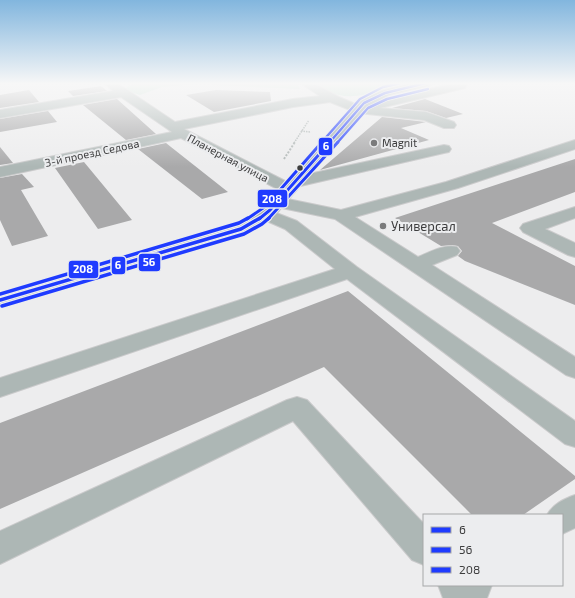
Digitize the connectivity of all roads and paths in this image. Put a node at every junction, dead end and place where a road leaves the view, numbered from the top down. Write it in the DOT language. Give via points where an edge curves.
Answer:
graph roads {
  1 [pos="18,111"];
  2 [pos="149,111"];
  3 [pos="261,111"];
  4 [pos="356,111"];
  5 [pos="377,111"];
  6 [pos="0,114"];
  7 [pos="310,118"];
  8 [pos="449,125"];
  9 [pos="178,131"];
  10 [pos="575,144"];
  11 [pos="444,149"];
  12 [pos="286,156"];
  13 [pos="0,172"];
  14 [pos="282,197"];
  15 [pos="575,212"];
  16 [pos="340,215"];
  17 [pos="450,251"];
  18 [pos="575,251"];
  19 [pos="417,264"];
  20 [pos="350,271"];
  21 [pos="0,300"];
  22 [pos="575,369"];
  23 [pos="0,388"];
  24 [pos="575,436"];
  25 [pos="575,509"];
  26 [pos="563,518"];
  27 [pos="0,548"];
  28 [pos="423,548"];
  29 [pos="457,586"];
  30 [pos="473,586"];
  1 -- 6 [label="street"];
  2 -- 9 [label="street, Планерная улица"];
  3 -- 9 [label="street, 3-й проезд Седова"];
  4 -- 14 [label="main road"];
  5 -- 8 [label="street" via="426,116"];
  7 -- 12 [label="path"];
  9 -- 13 [label="street, 3-й проезд Седова"];
  9 -- 14 [label="street, Планерная улица" via="205,144"];
  10 -- 16 [label="street" via="452,185"];
  11 -- 14 [label="street"];
  14 -- 16 [label="street"];
  14 -- 20 [label="street" via="291,225"];
  14 -- 21 [label="main road" via="241,229"];
  15 -- 18 [label="street" via="529,228"];
  16 -- 19 [label="street"];
  17 -- 19 [label="street"];
  19 -- 22 [label="street"];
  20 -- 23 [label="street"];
  20 -- 24 [label="street"];
  25 -- 26 [label="street"];
  27 -- 28 [label="street" via="297,407"];
  29 -- 30 [label="street" via="464,593"];
}
